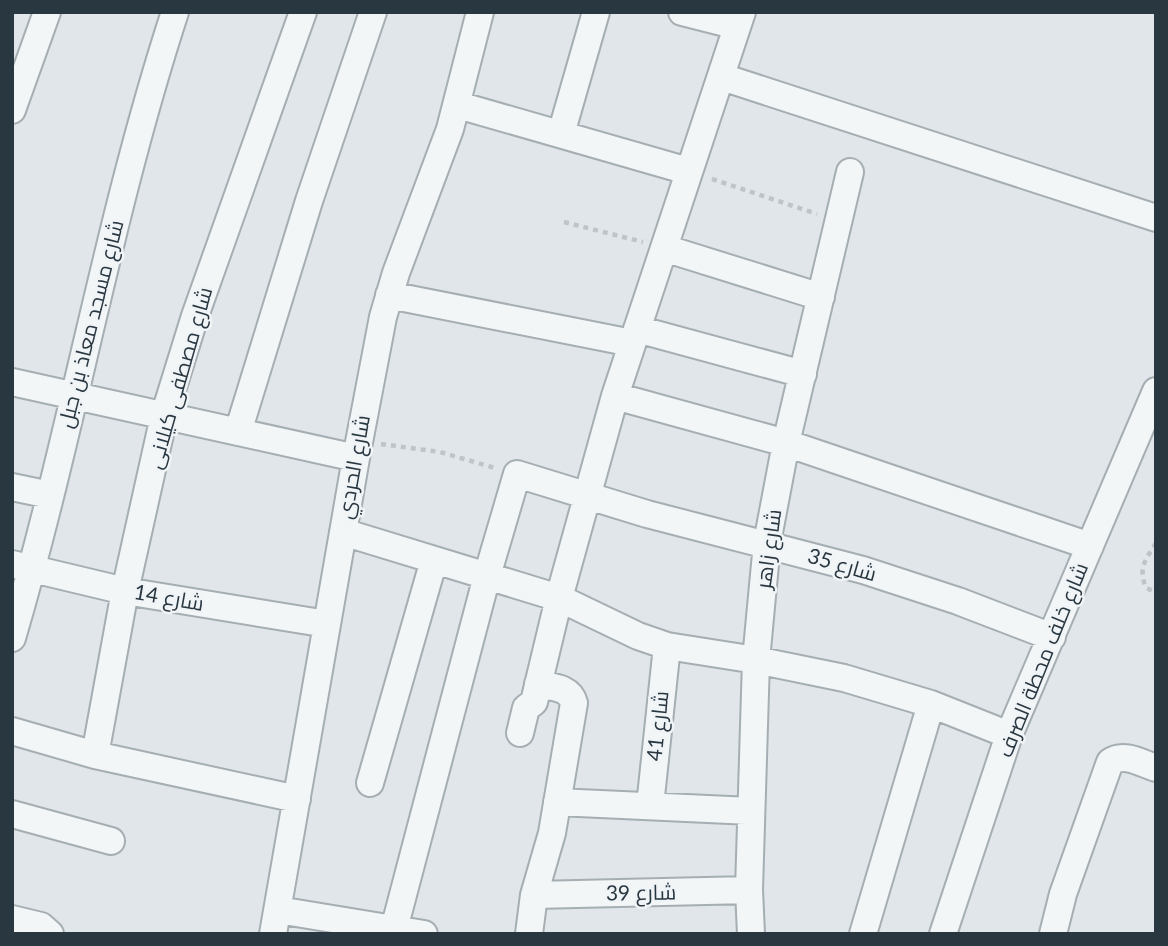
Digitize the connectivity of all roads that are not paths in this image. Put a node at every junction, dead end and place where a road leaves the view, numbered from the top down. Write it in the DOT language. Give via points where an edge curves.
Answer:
graph roads {
  1 [pos="47,12"];
  2 [pos="175,12"];
  3 [pos="303,12"];
  4 [pos="373,12"];
  5 [pos="480,12"];
  6 [pos="596,12"];
  7 [pos="682,12"];
  8 [pos="739,19"];
  9 [pos="722,77"];
  10 [pos="458,105"];
  11 [pos="12,110"];
  12 [pos="561,134"];
  13 [pos="688,171"];
  14 [pos="850,172"];
  15 [pos="1156,218"];
  16 [pos="664,248"];
  17 [pos="389,295"];
  18 [pos="821,297"];
  19 [pos="635,336"];
  20 [pos="803,374"];
  21 [pos="12,382"];
  22 [pos="1156,391"];
  23 [pos="73,396"];
  24 [pos="615,396"];
  25 [pos="164,416"];
  26 [pos="237,432"];
  27 [pos="786,443"];
  28 [pos="357,449"];
  29 [pos="12,487"];
  30 [pos="50,495"];
  31 [pos="588,496"];
  32 [pos="343,532"];
  33 [pos="767,543"];
  34 [pos="1090,547"];
  35 [pos="435,560"];
  36 [pos="22,567"];
  37 [pos="487,576"];
  38 [pos="125,591"];
  39 [pos="559,598"];
  40 [pos="327,624"];
  41 [pos="1052,637"];
  42 [pos="12,638"];
  43 [pos="667,646"];
  44 [pos="756,660"];
  45 [pos="538,684"];
  46 [pos="931,704"];
  47 [pos="12,731"];
  48 [pos="520,733"];
  49 [pos="1009,735"];
  50 [pos="95,755"];
  51 [pos="1156,768"];
  52 [pos="370,783"];
  53 [pos="297,799"];
  54 [pos="557,802"];
  55 [pos="650,806"];
  56 [pos="751,811"];
  57 [pos="12,814"];
  58 [pos="111,841"];
  59 [pos="749,890"];
  60 [pos="534,895"];
  61 [pos="276,922"];
  62 [pos="15,924"];
  63 [pos="394,929"];
  64 [pos="50,934"];
  65 [pos="424,934"];
  66 [pos="529,934"];
  67 [pos="751,934"];
  68 [pos="863,934"];
  69 [pos="943,934"];
  70 [pos="1053,934"];
  1 -- 11 [label="street"];
  2 -- 23 [label="street, شارع مسجد معاذ بن جبل" via="139,131"];
  3 -- 25 [label="street, شارع مصطفى كيلانى"];
  4 -- 26 [label="street"];
  5 -- 10 [label="street, شارع الحردي"];
  6 -- 12 [label="street"];
  7 -- 8 [label="street"];
  8 -- 9 [label="street"];
  9 -- 13 [label="street"];
  9 -- 15 [label="street"];
  10 -- 12 [label="street"];
  10 -- 17 [label="street, شارع الحردي"];
  12 -- 13 [label="street"];
  13 -- 16 [label="street"];
  14 -- 18 [label="street, شارع زاهر"];
  16 -- 18 [label="street"];
  16 -- 19 [label="street"];
  17 -- 19 [label="street"];
  17 -- 28 [label="street, شارع الحردي"];
  18 -- 20 [label="street, شارع زاهر"];
  19 -- 20 [label="street"];
  19 -- 24 [label="street"];
  20 -- 27 [label="street, شارع زاهر"];
  21 -- 23 [label="street"];
  22 -- 34 [label="street, شارع خلف محطة الصرف"];
  23 -- 25 [label="street"];
  23 -- 30 [label="street, شارع مسجد معاذ بن جبل"];
  24 -- 27 [label="street"];
  24 -- 31 [label="street"];
  25 -- 26 [label="street"];
  25 -- 38 [label="street, شارع مصطفى كيلانى"];
  26 -- 28 [label="street"];
  27 -- 33 [label="street, شارع زاهر"];
  27 -- 34 [label="street"];
  28 -- 32 [label="street, شارع الحردي"];
  29 -- 30 [label="street"];
  30 -- 36 [label="street, شارع مسجد معاذ بن جبل"];
  31 -- 33 [label="street, شارع 35"];
  31 -- 37 [label="street, شارع 35" via="517,474"];
  31 -- 39 [label="street"];
  32 -- 35 [label="street"];
  32 -- 40 [label="street, شارع الحردي"];
  33 -- 41 [label="street, شارع 35" via="958,601"];
  33 -- 44 [label="street, شارع زاهر"];
  34 -- 41 [label="street, شارع خلف محطة الصرف"];
  35 -- 37 [label="street"];
  35 -- 52 [label="street"];
  36 -- 38 [label="street, شارع 14"];
  36 -- 42 [label="street, شارع مسجد معاذ بن جبل"];
  37 -- 39 [label="street"];
  37 -- 63 [label="street"];
  38 -- 40 [label="street, شارع 14"];
  38 -- 50 [label="street, شارع مصطفى كيلانى"];
  39 -- 43 [label="street"];
  39 -- 45 [label="street"];
  40 -- 53 [label="street, شارع الحردي"];
  41 -- 49 [label="street, شارع خلف محطة الصرف"];
  43 -- 44 [label="street"];
  43 -- 55 [label="street, شارع 41"];
  44 -- 46 [label="street" via="844,678"];
  44 -- 56 [label="street, شارع زاهر"];
  45 -- 48 [label="street"];
  45 -- 54 [label="street" via="566,690 575,703"];
  46 -- 49 [label="street"];
  46 -- 68 [label="street"];
  47 -- 50 [label="street"];
  49 -- 69 [label="street, شارع خلف محطة الصرف"];
  50 -- 53 [label="street"];
  51 -- 70 [label="street" via="1125,757 1110,762"];
  53 -- 61 [label="street, شارع الحردي"];
  54 -- 55 [label="street"];
  54 -- 60 [label="street"];
  55 -- 56 [label="street"];
  56 -- 59 [label="street, شارع زاهر"];
  57 -- 58 [label="street"];
  59 -- 60 [label="street, شارع 39"];
  59 -- 67 [label="street, شارع زاهر"];
  60 -- 66 [label="street"];
  61 -- 63 [label="street"];
  62 -- 64 [label="street" via="40,926"];
  63 -- 65 [label="street"];
}
